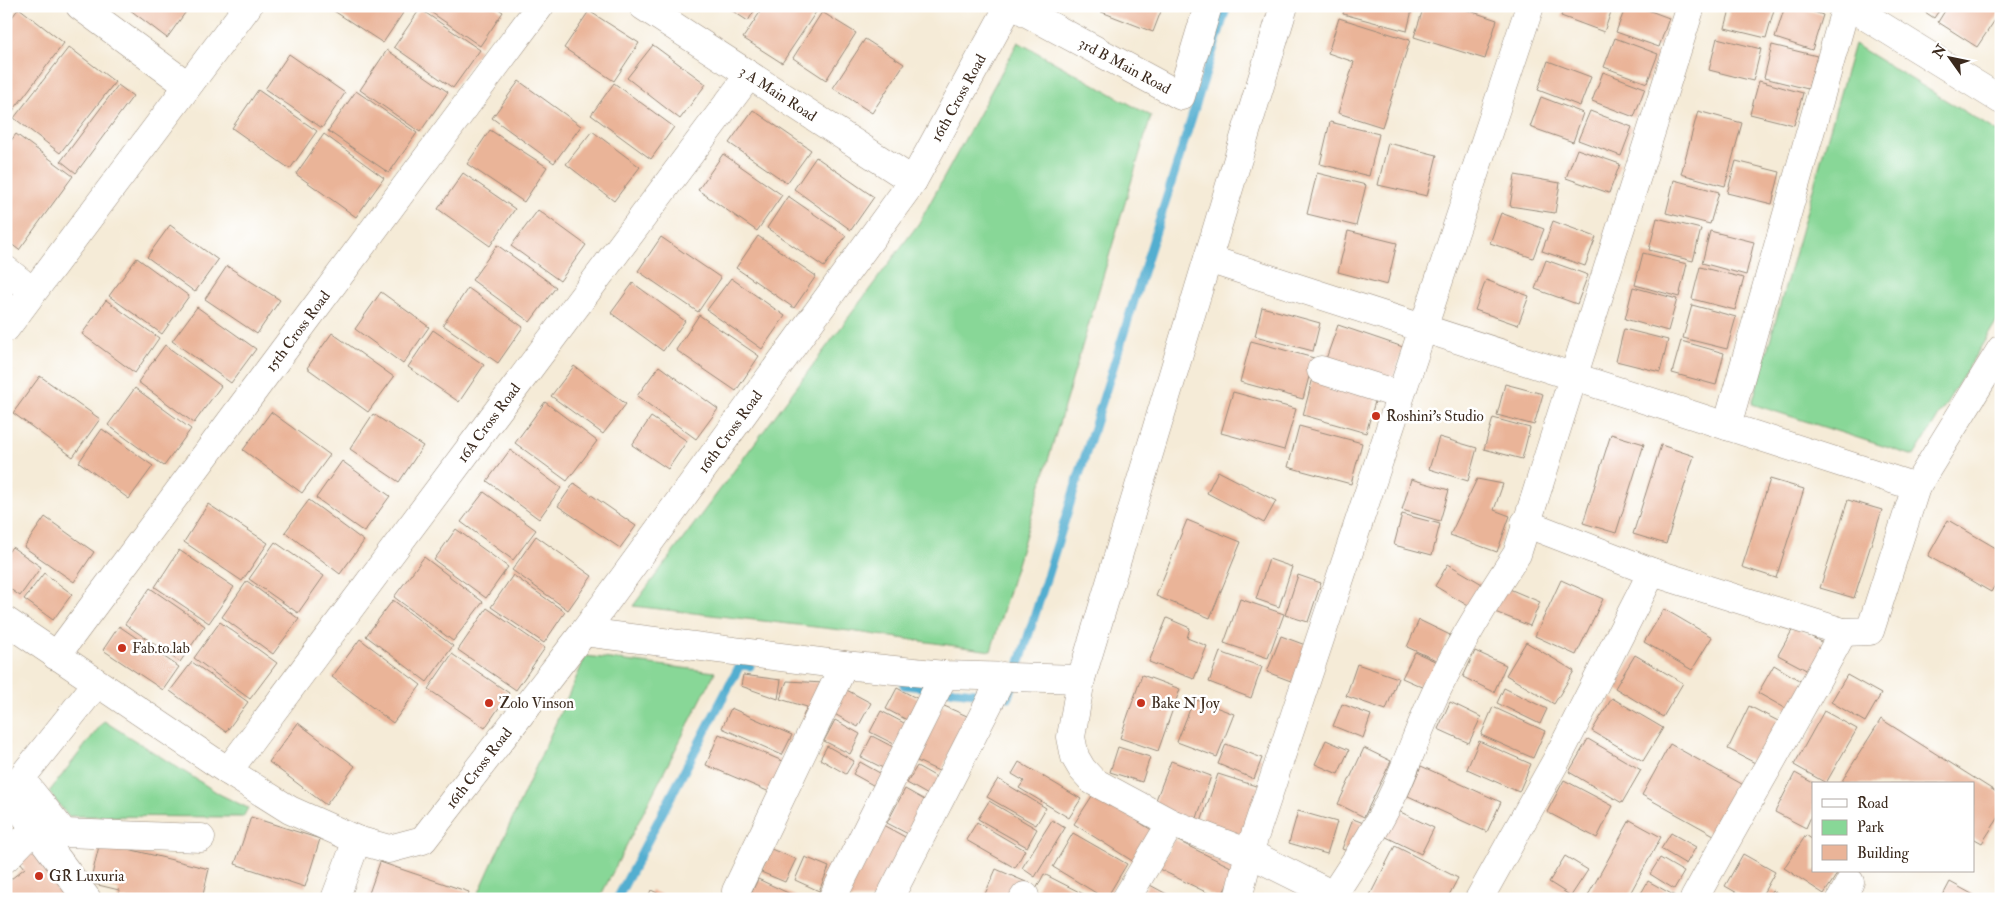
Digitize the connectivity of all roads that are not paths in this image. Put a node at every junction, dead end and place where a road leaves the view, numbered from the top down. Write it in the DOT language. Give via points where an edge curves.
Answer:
graph roads {
  1 [pos="80,6"];
  2 [pos="248,6"];
  3 [pos="540,6"];
  4 [pos="643,6"];
  5 [pos="1009,6"];
  6 [pos="1014,6"];
  7 [pos="1208,6"];
  8 [pos="1284,6"];
  9 [pos="1530,6"];
  10 [pos="1691,6"];
  11 [pos="1847,6"];
  12 [pos="749,75"];
  13 [pos="187,86"];
  14 [pos="2001,100"];
  15 [pos="913,181"];
  16 [pos="1208,259"];
  17 [pos="6,270"];
  18 [pos="32,291"];
  19 [pos="6,328"];
  20 [pos="1422,328"];
  21 [pos="2001,349"];
  22 [pos="1321,370"];
  23 [pos="1572,377"];
  24 [pos="1400,395"];
  25 [pos="1727,426"];
  26 [pos="1916,487"];
  27 [pos="1525,523"];
  28 [pos="1652,572"];
  29 [pos="6,621"];
  30 [pos="584,632"];
  31 [pos="1843,632"];
  32 [pos="56,656"];
  33 [pos="844,665"];
  34 [pos="944,675"];
  35 [pos="1003,676"];
  36 [pos="1081,679"];
  37 [pos="96,683"];
  38 [pos="228,771"];
  39 [pos="12,790"];
  40 [pos="1172,823"];
  41 [pos="35,828"];
  42 [pos="201,838"];
  43 [pos="357,840"];
  44 [pos="1248,853"];
  45 [pos="6,858"];
  46 [pos="736,891"];
  47 [pos="87,899"];
  48 [pos="334,899"];
  49 [pos="832,899"];
  50 [pos="889,899"];
  51 [pos="1126,899"];
  52 [pos="1238,899"];
  53 [pos="1479,899"];
  54 [pos="1694,899"];
  1 -- 13 [label="street"];
  2 -- 13 [label="street"];
  3 -- 32 [label="street, 15th Cross Road"];
  4 -- 12 [label="street, 3 A Main Road"];
  5 -- 15 [label="street, 16th Cross Road"];
  6 -- 7 [label="street, 3rd B Main Road" via="1181,96"];
  8 -- 16 [label="street"];
  9 -- 20 [label="street"];
  10 -- 23 [label="street"];
  11 -- 14 [label="street"];
  11 -- 25 [label="street"];
  12 -- 15 [label="street, 3 A Main Road"];
  12 -- 38 [label="street, 16A Cross Road"];
  13 -- 18 [label="street"];
  15 -- 30 [label="street, 16th Cross Road"];
  16 -- 20 [label="street"];
  16 -- 36 [label="street"];
  17 -- 18 [label="street"];
  18 -- 19 [label="street"];
  20 -- 23 [label="street"];
  20 -- 24 [label="street"];
  21 -- 26 [label="street"];
  22 -- 24 [label="street"];
  23 -- 25 [label="street"];
  23 -- 27 [label="street"];
  24 -- 44 [label="street"];
  25 -- 26 [label="street"];
  26 -- 31 [label="street" via="1870,632"];
  27 -- 28 [label="street"];
  27 -- 44 [label="street" via="1517,554 1441,682 1395,790 1363,850 1333,895"];
  28 -- 31 [label="street"];
  28 -- 53 [label="street" via="1556,761"];
  29 -- 32 [label="street"];
  30 -- 33 [label="street"];
  30 -- 43 [label="street, 16th Cross Road" via="424,840 389,849"];
  31 -- 54 [label="street"];
  32 -- 37 [label="street"];
  33 -- 34 [label="street"];
  33 -- 46 [label="street"];
  34 -- 35 [label="street"];
  34 -- 49 [label="street"];
  35 -- 36 [label="street"];
  35 -- 50 [label="street"];
  36 -- 40 [label="street" via="1071,737 1082,769 1093,781"];
  37 -- 38 [label="street"];
  37 -- 39 [label="street"];
  38 -- 43 [label="street" via="290,810"];
  39 -- 41 [label="street"];
  39 -- 42 [label="street" via="64,833"];
  40 -- 44 [label="street"];
  40 -- 51 [label="street"];
  41 -- 45 [label="street"];
  41 -- 47 [label="street"];
  43 -- 48 [label="street"];
  44 -- 52 [label="street"];
}
